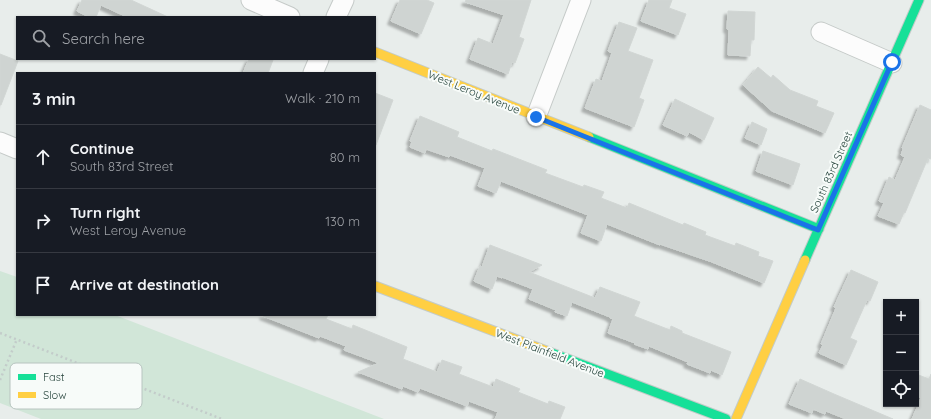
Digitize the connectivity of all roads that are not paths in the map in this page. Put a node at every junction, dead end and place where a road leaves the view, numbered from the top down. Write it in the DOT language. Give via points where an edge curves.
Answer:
graph roads {
  1 [pos="252,0"];
  2 [pos="344,0"];
  3 [pos="581,0"];
  4 [pos="919,0"];
  5 [pos="288,16"];
  6 [pos="336,16"];
  7 [pos="821,32"];
  8 [pos="376,52"];
  9 [pos="319,60"];
  10 [pos="892,62"];
  11 [pos="313,72"];
  12 [pos="536,117"];
  13 [pos="0,142"];
  14 [pos="16,149"];
  15 [pos="818,230"];
  16 [pos="376,286"];
  17 [pos="726,419"];
  18 [pos="736,419"];
  1 -- 5 [label="street"];
  2 -- 6 [label="street"];
  3 -- 12 [label="street"];
  4 -- 10 [label="street, South 83rd Street"];
  7 -- 10 [label="street"];
  8 -- 12 [label="street, West Leroy Avenue"];
  9 -- 11 [label="street"];
  10 -- 15 [label="street, South 83rd Street"];
  12 -- 15 [label="street, West Leroy Avenue"];
  13 -- 14 [label="street"];
  15 -- 18 [label="street, South 83rd Street"];
  16 -- 17 [label="street, West Plainfield Avenue"];
}
